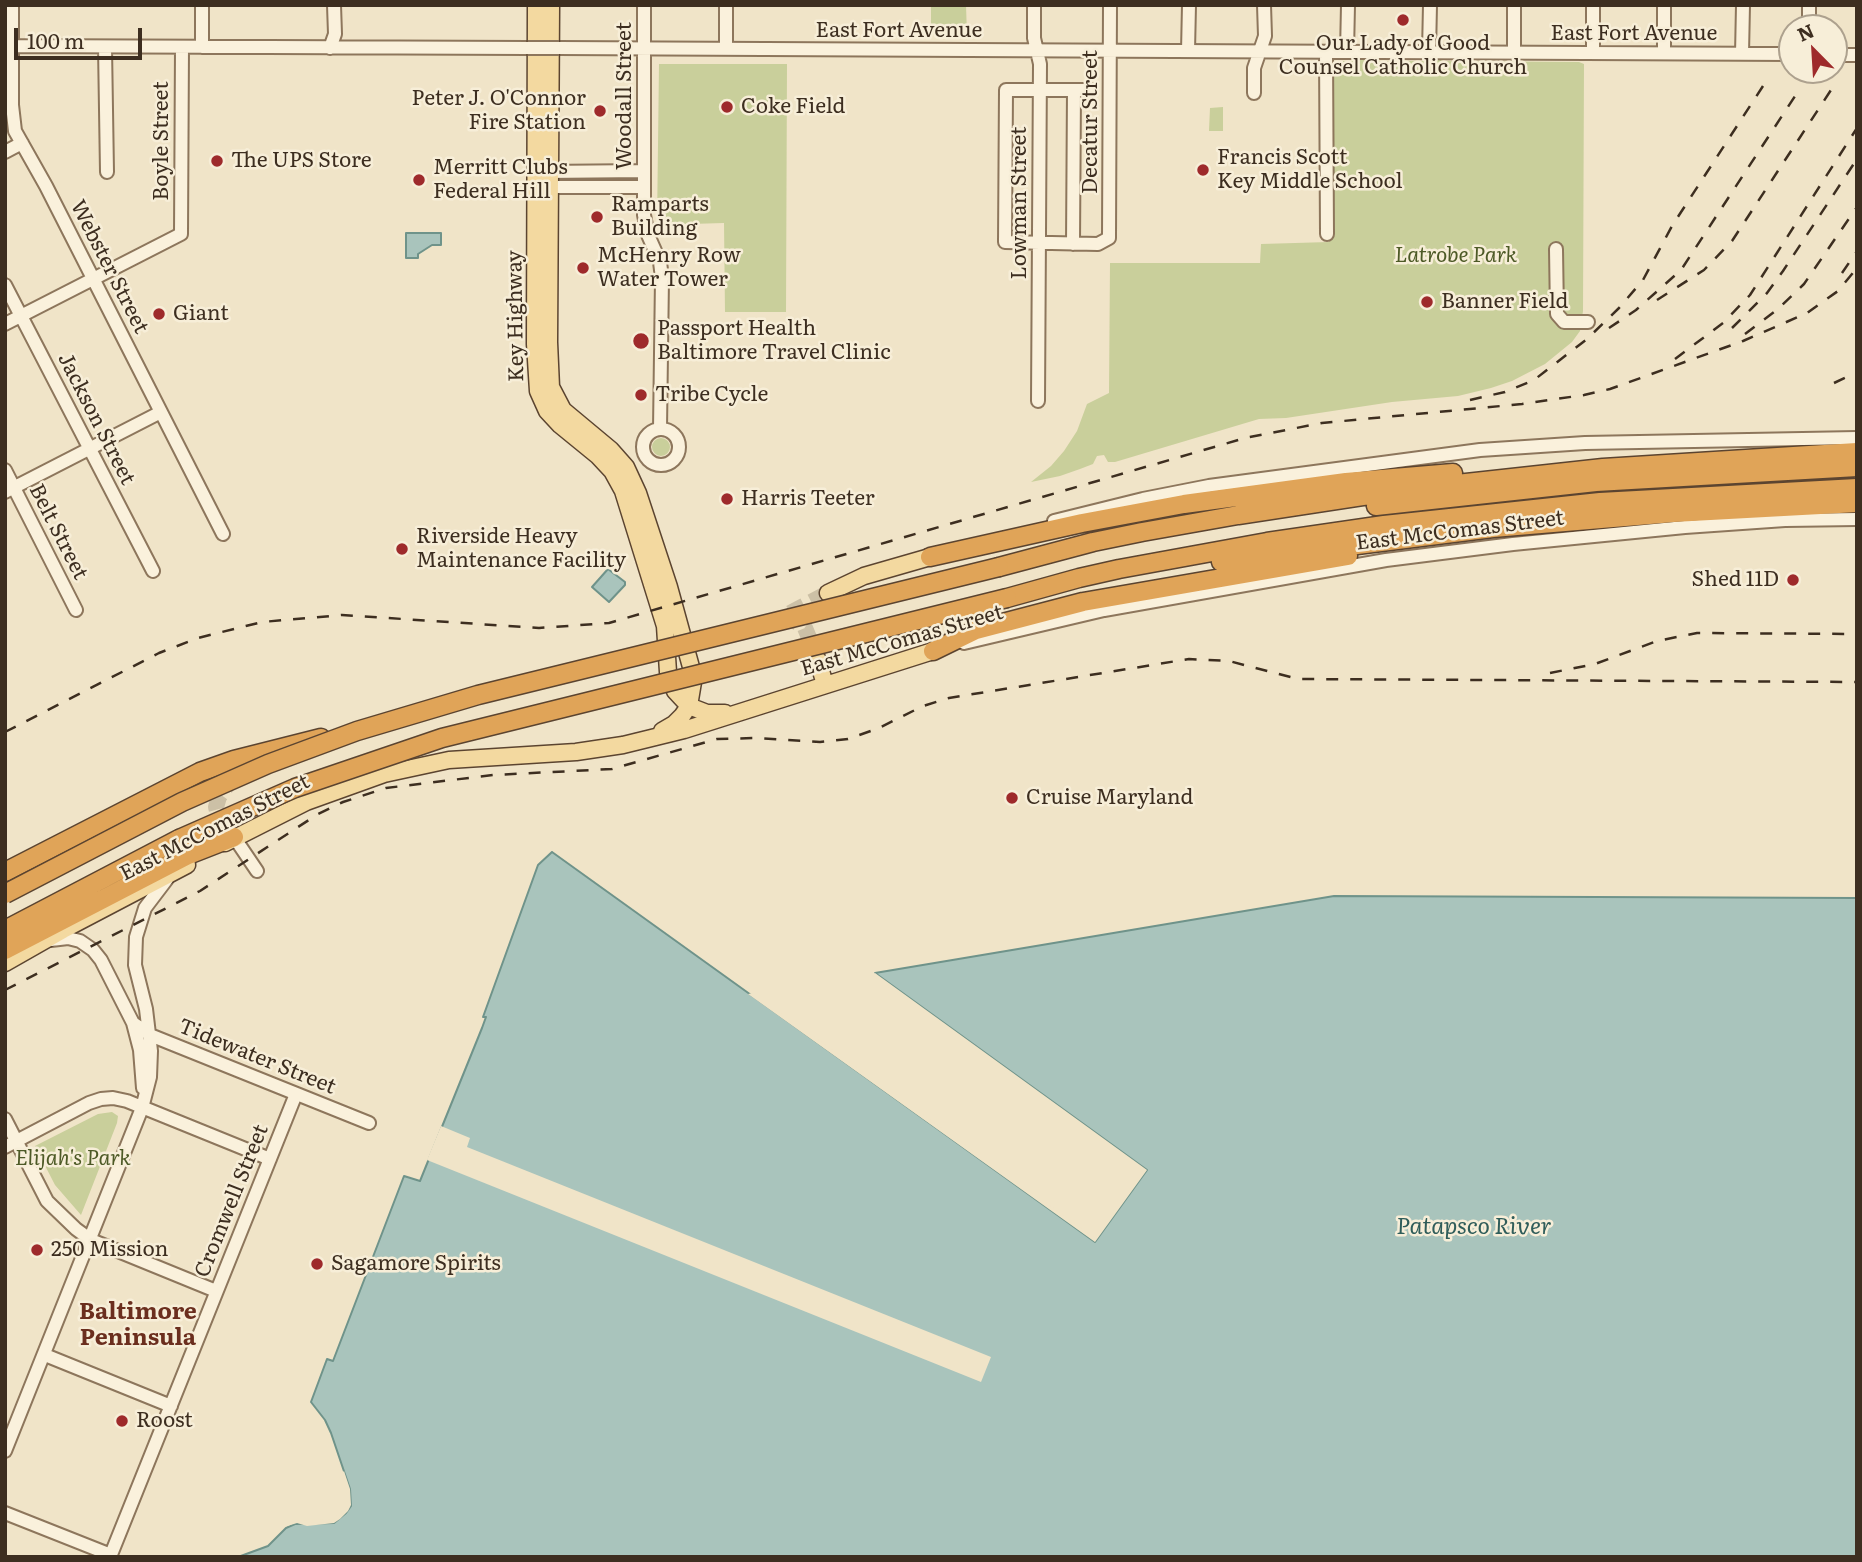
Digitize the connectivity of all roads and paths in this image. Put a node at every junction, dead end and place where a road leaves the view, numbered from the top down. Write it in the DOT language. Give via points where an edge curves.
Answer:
graph roads {
  1 [pos="12,5"];
  2 [pos="202,5"];
  3 [pos="334,5"];
  4 [pos="536,5"];
  5 [pos="551,5"];
  6 [pos="644,5"];
  7 [pos="726,5"];
  8 [pos="1034,5"];
  9 [pos="1110,5"];
  10 [pos="1189,5"];
  11 [pos="1264,5"];
  12 [pos="1348,5"];
  13 [pos="1430,5"];
  14 [pos="1514,5"];
  15 [pos="1593,5"];
  16 [pos="1664,5"];
  17 [pos="1742,5"];
  18 [pos="9,46"];
  19 [pos="105,47"];
  20 [pos="182,47"];
  21 [pos="202,47"];
  22 [pos="330,48"];
  23 [pos="644,49"];
  24 [pos="726,49"];
  25 [pos="1037,50"];
  26 [pos="1110,51"];
  27 [pos="1188,51"];
  28 [pos="1261,51"];
  29 [pos="1326,52"];
  30 [pos="1348,52"];
  31 [pos="1429,52"];
  32 [pos="1514,52"];
  33 [pos="1593,53"];
  34 [pos="1664,53"];
  35 [pos="1742,54"];
  36 [pos="1778,54"];
  37 [pos="1040,90"];
  38 [pos="1074,90"];
  39 [pos="1091,90"];
  40 [pos="1254,93"];
  41 [pos="22,143"];
  42 [pos="5,152"];
  43 [pos="644,171"];
  44 [pos="107,172"];
  45 [pos="543,180"];
  46 [pos="644,187"];
  47 [pos="1327,234"];
  48 [pos="1040,243"];
  49 [pos="1073,244"];
  50 [pos="1556,249"];
  51 [pos="93,279"];
  52 [pos="5,285"];
  53 [pos="21,316"];
  54 [pos="1588,322"];
  55 [pos="5,324"];
  56 [pos="1038,401"];
  57 [pos="161,412"];
  58 [pos="660,429"];
  59 [pos="1857,438"];
  60 [pos="90,450"];
  61 [pos="1857,452"];
  62 [pos="1857,467"];
  63 [pos="5,470"];
  64 [pos="1554,472"];
  65 [pos="1857,488"];
  66 [pos="10,490"];
  67 [pos="1857,503"];
  68 [pos="1857,519"];
  69 [pos="1558,522"];
  70 [pos="223,534"];
  71 [pos="930,557"];
  72 [pos="999,567"];
  73 [pos="153,571"];
  74 [pos="828,593"];
  75 [pos="1007,598"];
  76 [pos="76,611"];
  77 [pos="933,651"];
  78 [pos="818,660"];
  79 [pos="825,685"];
  80 [pos="689,706"];
  81 [pos="737,713"];
  82 [pos="324,737"];
  83 [pos="647,739"];
  84 [pos="231,834"];
  85 [pos="175,871"];
  86 [pos="257,871"];
  87 [pos="5,872"];
  88 [pos="5,894"];
  89 [pos="5,930"];
  90 [pos="44,942"];
  91 [pos="5,950"];
  92 [pos="5,963"];
  93 [pos="133,1023"];
  94 [pos="150,1035"];
  95 [pos="176,1046"];
  96 [pos="151,1058"];
  97 [pos="296,1094"];
  98 [pos="142,1108"];
  99 [pos="5,1119"];
  100 [pos="369,1123"];
  101 [pos="11,1144"];
  102 [pos="270,1159"];
  103 [pos="91,1240"];
  104 [pos="216,1291"];
  105 [pos="45,1355"];
  106 [pos="171,1406"];
  107 [pos="5,1451"];
  108 [pos="5,1513"];
  109 [pos="110,1556"];
  1 -- 18 [label="street, Webster Street"];
  2 -- 21 [label="street"];
  3 -- 22 [label="street" via="335,34"];
  4 -- 45 [label="main road, Key Highway"];
  5 -- 45 [label="main road, Key Highway"];
  6 -- 23 [label="street, Woodall Street"];
  7 -- 24 [label="street"];
  8 -- 25 [label="street, Lowman Street"];
  9 -- 26 [label="street, Decatur Street"];
  10 -- 27 [label="street"];
  11 -- 28 [label="street"];
  12 -- 30 [label="street"];
  13 -- 31 [label="street"];
  14 -- 32 [label="street"];
  15 -- 33 [label="street"];
  16 -- 34 [label="street"];
  17 -- 35 [label="street"];
  18 -- 19 [label="street, East Fort Avenue"];
  18 -- 41 [label="street, Webster Street" via="15,131"];
  19 -- 20 [label="street, East Fort Avenue"];
  19 -- 44 [label="street"];
  20 -- 21 [label="street, East Fort Avenue"];
  20 -- 51 [label="street, Boyle Street" via="181,234"];
  21 -- 22 [label="street, East Fort Avenue"];
  22 -- 23 [label="street, East Fort Avenue, bridge"];
  23 -- 24 [label="street, East Fort Avenue"];
  23 -- 43 [label="street, Woodall Street"];
  24 -- 25 [label="street, East Fort Avenue"];
  25 -- 26 [label="street, East Fort Avenue"];
  25 -- 37 [label="street, Lowman Street"];
  26 -- 27 [label="street, East Fort Avenue"];
  26 -- 49 [label="street, Decatur Street" via="1109,238 1098,244"];
  27 -- 28 [label="street, East Fort Avenue"];
  28 -- 29 [label="street, East Fort Avenue"];
  28 -- 40 [label="street" via="1254,68"];
  29 -- 30 [label="street, East Fort Avenue"];
  29 -- 47 [label="street"];
  30 -- 31 [label="street, East Fort Avenue"];
  31 -- 32 [label="street, East Fort Avenue"];
  32 -- 33 [label="street, East Fort Avenue"];
  33 -- 34 [label="street, East Fort Avenue"];
  34 -- 35 [label="street, East Fort Avenue"];
  35 -- 36 [label="street, East Fort Avenue"];
  37 -- 38 [label="street"];
  37 -- 48 [label="street, Lowman Street"];
  37 -- 48 [label="street" via="1006,90 1005,242"];
  38 -- 39 [label="street"];
  38 -- 49 [label="street"];
  41 -- 42 [label="street"];
  41 -- 51 [label="street, Webster Street"];
  43 -- 45 [label="street"];
  43 -- 46 [label="street, Woodall Street"];
  45 -- 46 [label="street"];
  45 -- 80 [label="main road, Key Highway" via="551,387 563,410 620,460 638,493 692,672"];
  45 -- 80 [label="main road, Key Highway" via="538,391 547,411 598,456 623,491 665,626 670,679"];
  46 -- 58 [label="street, Woodall Street" via="645,224 662,278"];
  48 -- 49 [label="street"];
  48 -- 56 [label="street, Lowman Street"];
  50 -- 54 [label="street" via="1557,314 1564,322"];
  51 -- 53 [label="street"];
  51 -- 57 [label="street, Webster Street"];
  52 -- 53 [label="street, Jackson Street"];
  53 -- 55 [label="street"];
  53 -- 60 [label="street, Jackson Street"];
  57 -- 60 [label="street"];
  57 -- 70 [label="street, Webster Street"];
  59 -- 71 [label="street" via="1585,443 1420,457 1175,492"];
  60 -- 66 [label="street"];
  60 -- 73 [label="street, Jackson Street"];
  61 -- 64 [label="highway"];
  62 -- 72 [label="highway" via="1624,480 1436,498"];
  63 -- 66 [label="street, Belt Street"];
  64 -- 71 [label="highway" via="1419,475 1251,494 1119,516"];
  64 -- 72 [label="highway" via="1238,515 1093,542"];
  65 -- 75 [label="highway" via="1600,502 1395,523 1150,563"];
  66 -- 76 [label="street, Belt Street"];
  67 -- 69 [label="highway"];
  68 -- 77 [label="street, East McComas Street" via="1685,527 1386,560 1078,615"];
  69 -- 75 [label="highway" via="1280,553"];
  69 -- 77 [label="highway" via="1115,595 976,631"];
  71 -- 74 [label="main road" via="864,576"];
  72 -- 88 [label="highway, bridge" via="478,695 367,727 211,789"];
  75 -- 89 [label="highway, bridge" via="383,756 228,816"];
  77 -- 79 [label="main road, East McComas Street"];
  78 -- 79 [label="main road"];
  79 -- 81 [label="main road, East McComas Street"];
  80 -- 81 [label="main road"];
  80 -- 83 [label="main road" via="674,724"];
  81 -- 83 [label="main road, East McComas Street"];
  82 -- 87 [label="highway" via="200,772"];
  83 -- 84 [label="main road, East McComas Street" via="593,750 415,766 366,779"];
  84 -- 85 [label="main road, East McComas Street"];
  84 -- 86 [label="street"];
  84 -- 91 [label="highway"];
  85 -- 90 [label="main road, East McComas Street"];
  85 -- 94 [label="street" via="150,900 136,937 135,965"];
  90 -- 92 [label="main road, East McComas Street"];
  90 -- 93 [label="street" via="63,938 80,941 93,950"];
  93 -- 94 [label="street, Tidewater Street"];
  93 -- 98 [label="street" via="142,1066"];
  94 -- 95 [label="street, Tidewater Street"];
  94 -- 96 [label="street"];
  95 -- 96 [label="street"];
  95 -- 97 [label="street, Tidewater Street"];
  96 -- 98 [label="street"];
  97 -- 100 [label="street, Tidewater Street"];
  97 -- 102 [label="street, Cromwell Street"];
  98 -- 101 [label="street" via="101,1099"];
  98 -- 102 [label="street"];
  98 -- 103 [label="street"];
  99 -- 101 [label="street"];
  101 -- 103 [label="street" via="47,1201"];
  102 -- 104 [label="street, Cromwell Street"];
  103 -- 104 [label="street"];
  103 -- 105 [label="street"];
  104 -- 106 [label="street, Cromwell Street"];
  105 -- 106 [label="street"];
  105 -- 107 [label="street"];
  106 -- 109 [label="street, Cromwell Street"];
  108 -- 109 [label="street"];
}
